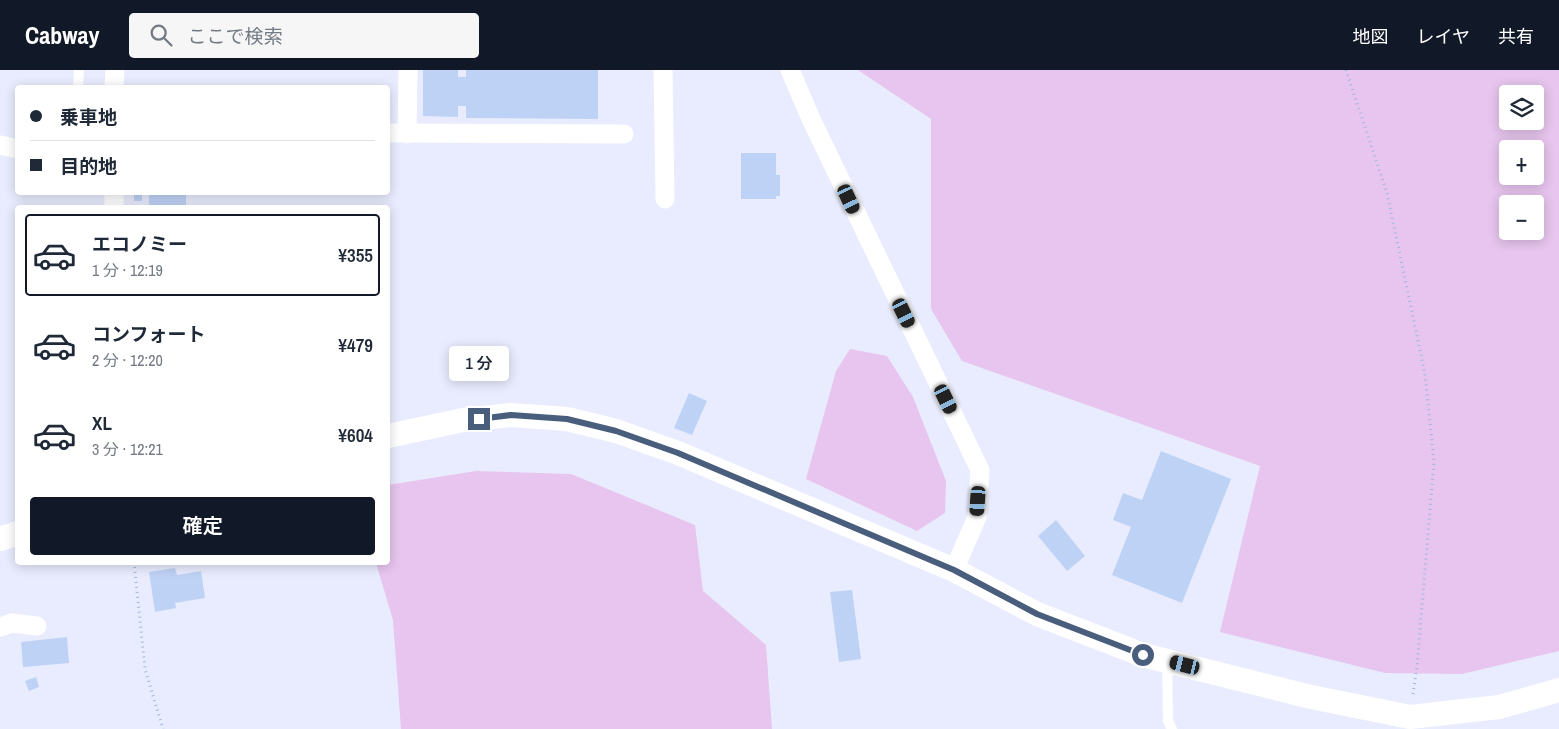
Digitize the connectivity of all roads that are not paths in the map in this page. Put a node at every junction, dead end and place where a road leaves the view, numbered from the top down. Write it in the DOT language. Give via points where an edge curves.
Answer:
graph roads {
  1 [pos="79,70"];
  2 [pos="115,70"];
  3 [pos="408,70"];
  4 [pos="663,70"];
  5 [pos="790,70"];
  6 [pos="78,85"];
  7 [pos="114,85"];
  8 [pos="390,133"];
  9 [pos="407,134"];
  10 [pos="624,134"];
  11 [pos="0,145"];
  12 [pos="15,148"];
  13 [pos="665,199"];
  14 [pos="390,436"];
  15 [pos="15,534"];
  16 [pos="0,539"];
  17 [pos="954,570"];
  18 [pos="37,626"];
  19 [pos="0,627"];
  20 [pos="1167,661"];
  21 [pos="1559,690"];
  22 [pos="1172,729"];
  1 -- 6 [label="lane"];
  2 -- 7 [label="street"];
  3 -- 9 [label="street"];
  4 -- 13 [label="street"];
  5 -- 17 [label="street" via="980,470 977,517"];
  8 -- 9 [label="street"];
  9 -- 10 [label="street"];
  11 -- 12 [label="street"];
  14 -- 17 [label="street" via="463,420 511,415 567,419 616,431 678,453"];
  15 -- 16 [label="street"];
  17 -- 20 [label="street" via="1037,614 1143,655"];
  18 -- 19 [label="street" via="12,623"];
  20 -- 21 [label="street" via="1410,717 1499,707"];
  20 -- 22 [label="lane" via="1168,720"];
}
